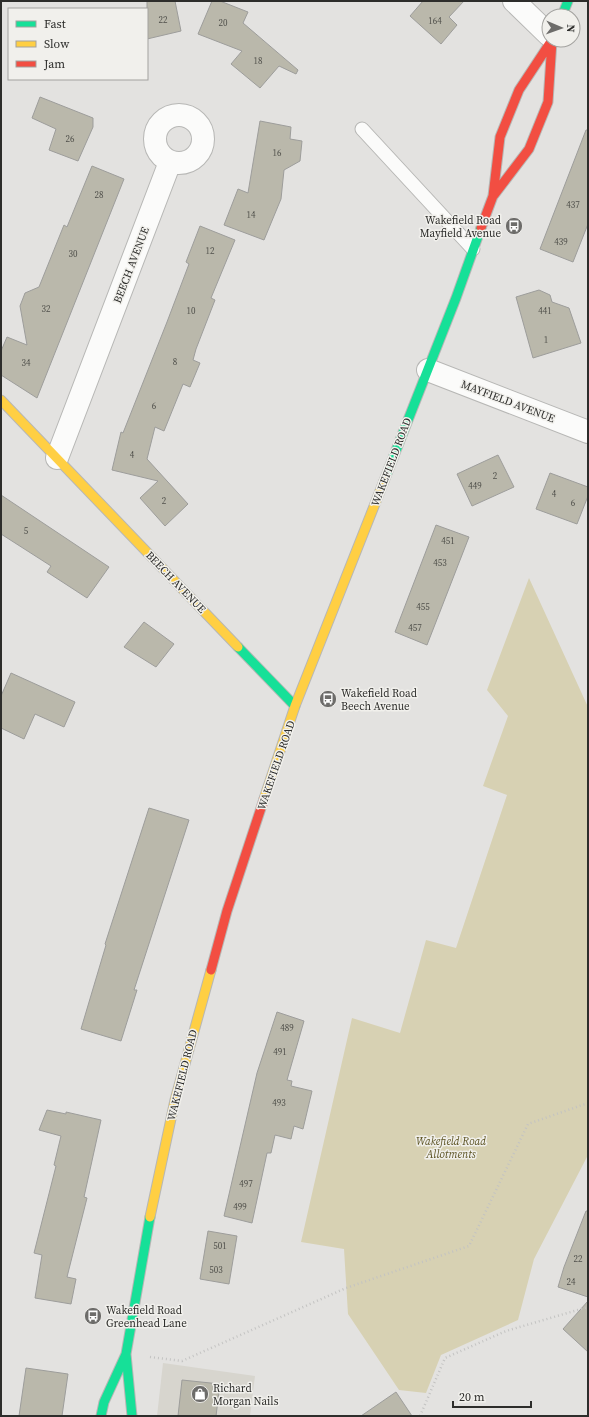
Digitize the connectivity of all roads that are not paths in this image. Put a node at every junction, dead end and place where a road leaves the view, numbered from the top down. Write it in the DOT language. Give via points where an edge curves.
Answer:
graph roads {
  1 [pos="514,1"];
  2 [pos="541,27"];
  3 [pos="547,48"];
  4 [pos="551,48"];
  5 [pos="362,129"];
  6 [pos="170,162"];
  7 [pos="493,196"];
  8 [pos="473,249"];
  9 [pos="428,370"];
  10 [pos="1,400"];
  11 [pos="588,432"];
  12 [pos="57,458"];
  13 [pos="295,706"];
  14 [pos="126,1354"];
  15 [pos="101,1416"];
  16 [pos="132,1416"];
  1 -- 2 [label="street"];
  3 -- 7 [label="main road, WAKEFIELD ROAD" via="519,90 500,137"];
  4 -- 7 [label="main road, WAKEFIELD ROAD" via="548,102 529,149"];
  5 -- 8 [label="lane"];
  6 -- 12 [label="street, BEECH AVENUE"];
  7 -- 8 [label="main road, WAKEFIELD ROAD"];
  8 -- 9 [label="main road, WAKEFIELD ROAD"];
  9 -- 11 [label="street, MAYFIELD AVENUE"];
  9 -- 13 [label="main road, WAKEFIELD ROAD"];
  10 -- 12 [label="main road, BEECH AVENUE"];
  12 -- 13 [label="main road, BEECH AVENUE"];
  13 -- 14 [label="main road, WAKEFIELD ROAD" via="227,911 176,1093 150,1217"];
  14 -- 15 [label="main road, WAKEFIELD ROAD" via="104,1402"];
  14 -- 16 [label="main road, WAKEFIELD ROAD"];
}
